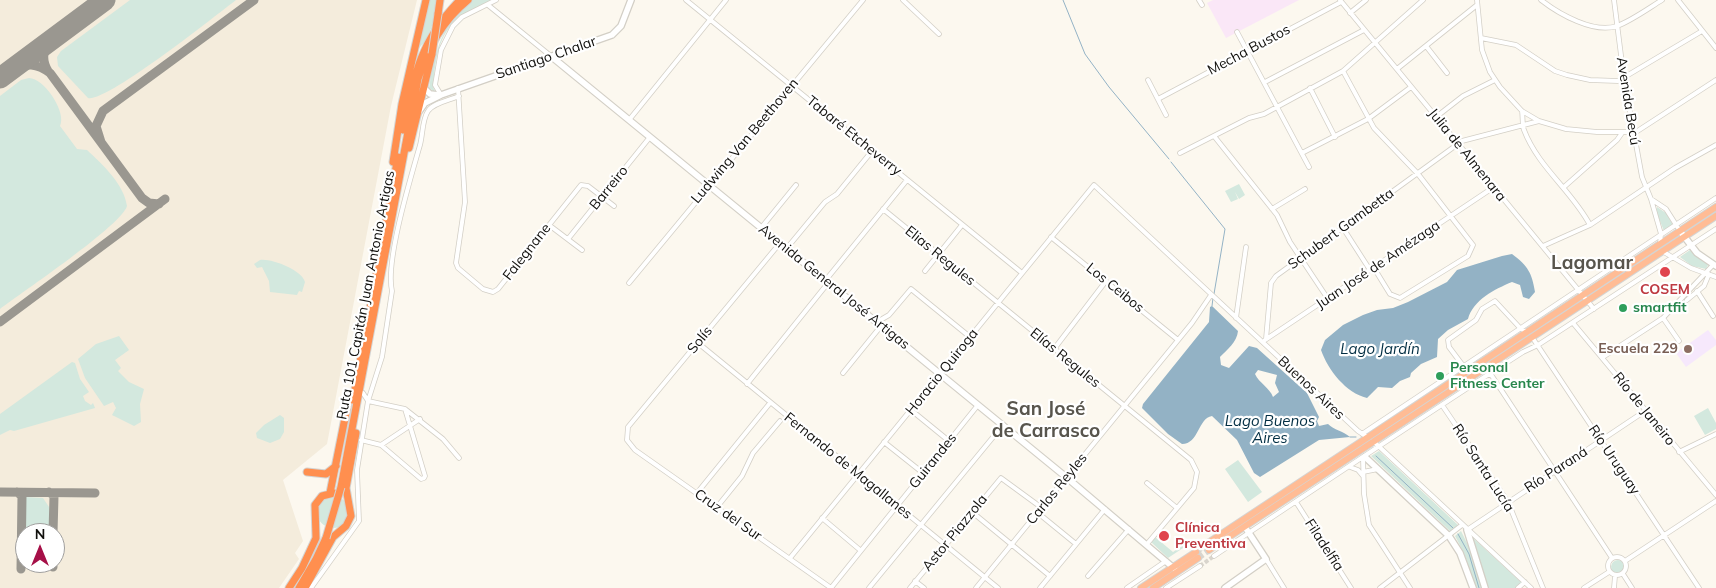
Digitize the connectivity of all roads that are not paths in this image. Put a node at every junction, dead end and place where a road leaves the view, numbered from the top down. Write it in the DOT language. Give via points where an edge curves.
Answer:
graph roads {
  1 [pos="426,0"];
  2 [pos="440,0"];
  3 [pos="460,0"];
  4 [pos="468,0"];
  5 [pos="496,0"];
  6 [pos="631,0"];
  7 [pos="686,0"];
  8 [pos="726,0"];
  9 [pos="863,0"];
  10 [pos="903,0"];
  11 [pos="1199,0"];
  12 [pos="1366,0"];
  13 [pos="1423,0"];
  14 [pos="1476,0"];
  15 [pos="1542,0"];
  16 [pos="1614,0"];
  17 [pos="1662,0"];
  18 [pos="1678,0"];
  19 [pos="1340,1"];
  20 [pos="488,5"];
  21 [pos="1202,5"];
  22 [pos="1477,5"];
  23 [pos="1350,13"];
  24 [pos="711,19"];
  25 [pos="1618,26"];
  26 [pos="1364,30"];
  27 [pos="1702,31"];
  28 [pos="1237,32"];
  29 [pos="939,34"];
  30 [pos="1481,38"];
  31 [pos="1374,42"];
  32 [pos="1426,46"];
  33 [pos="1716,48"];
  34 [pos="1249,50"];
  35 [pos="552,57"];
  36 [pos="1397,69"];
  37 [pos="1342,71"];
  38 [pos="1447,73"];
  39 [pos="1624,79"];
  40 [pos="1148,80"];
  41 [pos="1495,80"];
  42 [pos="1716,80"];
  43 [pos="1265,82"];
  44 [pos="791,85"];
  45 [pos="1411,87"];
  46 [pos="458,88"];
  47 [pos="1310,88"];
  48 [pos="425,89"];
  49 [pos="441,95"];
  50 [pos="459,96"];
  51 [pos="1158,98"];
  52 [pos="1277,107"];
  53 [pos="1522,111"];
  54 [pos="418,114"];
  55 [pos="1166,115"];
  56 [pos="1436,117"];
  57 [pos="1368,119"];
  58 [pos="628,120"];
  59 [pos="1539,121"];
  60 [pos="1523,127"];
  61 [pos="1633,132"];
  62 [pos="1622,133"];
  63 [pos="1214,136"];
  64 [pos="650,137"];
  65 [pos="1335,137"];
  66 [pos="1459,144"];
  67 [pos="1716,145"];
  68 [pos="872,151"];
  69 [pos="1180,153"];
  70 [pos="1302,153"];
  71 [pos="1309,167"];
  72 [pos="1418,174"];
  73 [pos="907,180"];
  74 [pos="708,185"];
  75 [pos="796,185"];
  76 [pos="1094,186"];
  77 [pos="398,187"];
  78 [pos="1494,187"];
  79 [pos="1564,187"];
  80 [pos="1646,188"];
  81 [pos="1305,189"];
  82 [pos="391,195"];
  83 [pos="602,196"];
  84 [pos="1716,198"];
  85 [pos="1652,199"];
  86 [pos="614,206"];
  87 [pos="1716,208"];
  88 [pos="883,209"];
  89 [pos="1272,209"];
  90 [pos="1452,215"];
  91 [pos="1716,216"];
  92 [pos="962,224"];
  93 [pos="1676,224"];
  94 [pos="549,225"];
  95 [pos="1590,225"];
  96 [pos="761,228"];
  97 [pos="1343,228"];
  98 [pos="1716,229"];
  99 [pos="1661,234"];
  100 [pos="1682,234"];
  101 [pos="1051,237"];
  102 [pos="568,239"];
  103 [pos="780,243"];
  104 [pos="1543,246"];
  105 [pos="1691,246"];
  106 [pos="1246,247"];
  107 [pos="786,248"];
  108 [pos="1661,248"];
  109 [pos="582,250"];
  110 [pos="938,256"];
  111 [pos="1674,256"];
  112 [pos="1300,258"];
  113 [pos="1715,266"];
  114 [pos="1372,269"];
  115 [pos="924,272"];
  116 [pos="1022,273"];
  117 [pos="1708,274"];
  118 [pos="1716,278"];
  119 [pos="1106,281"];
  120 [pos="826,282"];
  121 [pos="629,283"];
  122 [pos="1694,287"];
  123 [pos="1697,291"];
  124 [pos="1583,296"];
  125 [pos="1213,297"];
  126 [pos="1328,299"];
  127 [pos="1687,300"];
  128 [pos="997,303"];
  129 [pos="1594,309"];
  130 [pos="1713,316"];
  131 [pos="1236,318"];
  132 [pos="1663,318"];
  133 [pos="1573,323"];
  134 [pos="879,324"];
  135 [pos="1521,329"];
  136 [pos="1530,335"];
  137 [pos="970,337"];
  138 [pos="1178,340"];
  139 [pos="1264,341"];
  140 [pos="1679,341"];
  141 [pos="698,343"];
  142 [pos="1538,345"];
  143 [pos="1054,349"];
  144 [pos="1603,357"];
  145 [pos="363,362"];
  146 [pos="1464,367"];
  147 [pos="843,373"];
  148 [pos="1490,373"];
  149 [pos="940,374"];
  150 [pos="747,384"];
  151 [pos="363,393"];
  152 [pos="368,401"];
  153 [pos="770,403"];
  154 [pos="978,405"];
  155 [pos="1442,405"];
  156 [pos="1123,406"];
  157 [pos="405,409"];
  158 [pos="911,410"];
  159 [pos="1645,411"];
  160 [pos="420,419"];
  161 [pos="780,421"];
  162 [pos="410,425"];
  163 [pos="1002,425"];
  164 [pos="1400,428"];
  165 [pos="1716,434"];
  166 [pos="361,440"];
  167 [pos="627,440"];
  168 [pos="1371,440"];
  169 [pos="1601,440"];
  170 [pos="949,441"];
  171 [pos="884,442"];
  172 [pos="381,445"];
  173 [pos="1679,452"];
  174 [pos="1364,457"];
  175 [pos="459,458"];
  176 [pos="336,466"];
  177 [pos="1350,467"];
  178 [pos="1378,469"];
  179 [pos="1554,471"];
  180 [pos="307,472"];
  181 [pos="923,473"];
  182 [pos="858,474"];
  183 [pos="1363,474"];
  184 [pos="1066,477"];
  185 [pos="1147,483"];
  186 [pos="697,493"];
  187 [pos="330,494"];
  188 [pos="1716,496"];
  189 [pos="348,501"];
  190 [pos="1716,501"];
  191 [pos="1296,502"];
  192 [pos="1508,502"];
  193 [pos="897,506"];
  194 [pos="717,507"];
  195 [pos="1042,508"];
  196 [pos="1177,508"];
  197 [pos="355,509"];
  198 [pos="1105,509"];
  199 [pos="972,512"];
  200 [pos="1038,513"];
  201 [pos="822,518"];
  202 [pos="316,521"];
  203 [pos="921,525"];
  204 [pos="1129,528"];
  205 [pos="1464,528"];
  206 [pos="341,529"];
  207 [pos="1247,530"];
  208 [pos="1664,535"];
  209 [pos="1449,536"];
  210 [pos="324,537"];
  211 [pos="1076,544"];
  212 [pos="1148,544"];
  213 [pos="945,545"];
  214 [pos="1012,545"];
  215 [pos="860,550"];
  216 [pos="790,558"];
  217 [pos="1612,558"];
  218 [pos="1198,559"];
  219 [pos="1266,559"];
  220 [pos="1166,560"];
  221 [pos="1625,561"];
  222 [pos="1175,569"];
  223 [pos="1194,570"];
  224 [pos="1609,572"];
  225 [pos="1399,573"];
  226 [pos="1623,574"];
  227 [pos="1050,576"];
  228 [pos="1088,576"];
  229 [pos="1616,576"];
  230 [pos="985,578"];
  231 [pos="915,581"];
  232 [pos="1525,582"];
  233 [pos="289,588"];
  234 [pos="293,588"];
  235 [pos="299,588"];
  236 [pos="305,588"];
  237 [pos="311,588"];
  238 [pos="831,588"];
  239 [pos="869,588"];
  240 [pos="910,588"];
  241 [pos="924,588"];
  242 [pos="976,588"];
  243 [pos="998,588"];
  244 [pos="1040,588"];
  245 [pos="1127,588"];
  246 [pos="1141,588"];
  247 [pos="1152,588"];
  248 [pos="1166,588"];
  249 [pos="1225,588"];
  250 [pos="1284,588"];
  251 [pos="1351,588"];
  252 [pos="1380,588"];
  253 [pos="1410,588"];
  254 [pos="1473,588"];
  255 [pos="1485,588"];
  256 [pos="1518,588"];
  257 [pos="1531,588"];
  258 [pos="1544,588"];
  259 [pos="1584,588"];
  260 [pos="1614,588"];
  261 [pos="1632,588"];
  262 [pos="1699,588"];
  1 -- 82 [label="highway, Ruta 101 Capitán Juan Antonio Artigas" via="402,104"];
  2 -- 48 [label="highway, Ruta 101 Capitán Juan Antonio Artigas, bridge"];
  3 -- 82 [label="highway" via="436,27 417,66"];
  4 -- 77 [label="highway" via="440,30 424,61"];
  5 -- 20 [label="street"];
  6 -- 35 [label="street, Santiago Chalar" via="615,33"];
  7 -- 24 [label="street, Tabaré Etcheverry"];
  8 -- 24 [label="street"];
  9 -- 44 [label="street, Ludwing Van Beethoven"];
  10 -- 29 [label="street"];
  11 -- 21 [label="street"];
  12 -- 23 [label="street"];
  13 -- 31 [label="street"];
  14 -- 22 [label="street"];
  15 -- 25 [label="street" via="1559,14 1574,20 1590,25"];
  16 -- 25 [label="street, Avenida Becú"];
  17 -- 25 [label="street"];
  18 -- 27 [label="street"];
  19 -- 23 [label="street, Julia de Almenara"];
  19 -- 34 [label="street, Mecha Bustos"];
  20 -- 35 [label="street, Avenida General José Artigas"];
  20 -- 49 [label="street" via="458,20 444,39 435,85"];
  22 -- 30 [label="street"];
  22 -- 32 [label="street"];
  23 -- 26 [label="street, Julia de Almenara"];
  24 -- 44 [label="street, Tabaré Etcheverry"];
  24 -- 58 [label="street"];
  25 -- 39 [label="street, Avenida Becú"];
  26 -- 31 [label="street, Julia de Almenara"];
  26 -- 43 [label="street"];
  27 -- 33 [label="street"];
  27 -- 39 [label="street"];
  28 -- 34 [label="street"];
  30 -- 39 [label="street" via="1516,44 1556,71 1574,77 1610,82"];
  30 -- 41 [label="street" via="1484,57"];
  31 -- 36 [label="street, Julia de Almenara"];
  31 -- 37 [label="street"];
  32 -- 36 [label="street"];
  32 -- 38 [label="street"];
  34 -- 43 [label="street"];
  34 -- 51 [label="street, Mecha Bustos"];
  35 -- 46 [label="street, Santiago Chalar"];
  35 -- 58 [label="street, Avenida General José Artigas"];
  36 -- 45 [label="street, Julia de Almenara"];
  37 -- 47 [label="street"];
  37 -- 57 [label="street"];
  39 -- 61 [label="street, Avenida Becú"];
  40 -- 51 [label="street"];
  41 -- 53 [label="street"];
  41 -- 56 [label="street" via="1463,96"];
  42 -- 61 [label="street" via="1648,126"];
  43 -- 52 [label="street"];
  44 -- 68 [label="street, Tabaré Etcheverry"];
  44 -- 74 [label="street, Ludwing Van Beethoven"];
  45 -- 56 [label="street, Julia de Almenara"];
  45 -- 57 [label="street"];
  46 -- 49 [label="street, Santiago Chalar"];
  46 -- 50 [label="street, Falegnane"];
  47 -- 52 [label="street"];
  47 -- 65 [label="street"];
  48 -- 49 [label="street" via="430,94"];
  48 -- 54 [label="highway, Ruta 101 Capitán Juan Antonio Artigas"];
  49 -- 54 [label="street, Santiago Chalar" via="425,103"];
  50 -- 94 [label="street, Falegnane" via="465,202 456,256 458,268 483,289 493,292"];
  50 -- 152 [label="street" via="434,106 426,113 399,228 382,357"];
  51 -- 55 [label="street"];
  52 -- 63 [label="street"];
  52 -- 70 [label="street"];
  53 -- 59 [label="street"];
  53 -- 60 [label="street"];
  54 -- 77 [label="highway, Ruta 101 Capitán Juan Antonio Artigas"];
  56 -- 66 [label="street, Julia de Almenara"];
  57 -- 65 [label="street"];
  57 -- 72 [label="street" via="1379,135"];
  58 -- 64 [label="street, Avenida General José Artigas"];
  59 -- 60 [label="street, Schubert Gambetta"];
  59 -- 62 [label="street" via="1566,129"];
  60 -- 66 [label="street, Schubert Gambetta" via="1475,137"];
  60 -- 79 [label="street" via="1543,162"];
  61 -- 62 [label="street"];
  61 -- 80 [label="street, Avenida Becú"];
  62 -- 79 [label="street"];
  63 -- 69 [label="street"];
  63 -- 89 [label="street"];
  64 -- 74 [label="street, Avenida General José Artigas"];
  64 -- 83 [label="street, Barreiro"];
  65 -- 70 [label="street"];
  66 -- 72 [label="street, Schubert Gambetta"];
  66 -- 78 [label="street, Julia de Almenara"];
  67 -- 80 [label="street"];
  68 -- 73 [label="street, Tabaré Etcheverry"];
  68 -- 107 [label="street"];
  70 -- 71 [label="street"];
  72 -- 90 [label="street"];
  72 -- 97 [label="street, Schubert Gambetta"];
  73 -- 88 [label="street"];
  73 -- 92 [label="street, Tabaré Etcheverry"];
  74 -- 96 [label="street, Avenida General José Artigas"];
  74 -- 121 [label="street, Ludwing Van Beethoven"];
  75 -- 96 [label="street"];
  76 -- 101 [label="street, Horacio Quiroga"];
  76 -- 125 [label="street, Buenos Aires"];
  77 -- 145 [label="highway, Ruta 101 Capitán Juan Antonio Artigas"];
  78 -- 90 [label="street, Juan José de Amézaga"];
  78 -- 104 [label="street, Julia de Almenara"];
  79 -- 95 [label="street"];
  80 -- 85 [label="street, Avenida Becú"];
  80 -- 95 [label="street"];
  81 -- 89 [label="street"];
  82 -- 145 [label="highway, Ruta 101 Capitán Juan Antonio Artigas"];
  83 -- 86 [label="street, Falegnane"];
  83 -- 94 [label="street, Falegnane" via="582,185"];
  83 -- 102 [label="street, Barreiro"];
  84 -- 93 [label="street"];
  85 -- 93 [label="street, Avenida Becú" via="1666,209"];
  85 -- 99 [label="street, Avenida Becú"];
  87 -- 100 [label="main road"];
  88 -- 110 [label="street, Elias Regules"];
  88 -- 120 [label="street"];
  89 -- 112 [label="street"];
  90 -- 114 [label="street, Juan José de Amézaga"];
  90 -- 114 [label="street" via="1472,242 1471,251 1442,273 1397,298 1390,294"];
  91 -- 100 [label="main road"];
  92 -- 110 [label="street"];
  92 -- 116 [label="street, Tabaré Etcheverry"];
  93 -- 99 [label="street"];
  93 -- 100 [label="street, Avenida Becú"];
  94 -- 102 [label="street"];
  95 -- 104 [label="street"];
  96 -- 103 [label="street, Avenida General José Artigas"];
  97 -- 112 [label="street, Schubert Gambetta"];
  97 -- 114 [label="street"];
  98 -- 105 [label="street"];
  99 -- 108 [label="street, Avenida Becú"];
  99 -- 124 [label="street"];
  100 -- 105 [label="street"];
  100 -- 108 [label="main road"];
  101 -- 116 [label="street, Horacio Quiroga"];
  101 -- 119 [label="street, Los Ceibos"];
  102 -- 109 [label="street"];
  103 -- 107 [label="street, Avenida General José Artigas"];
  103 -- 141 [label="street, Solís"];
  104 -- 124 [label="street, Julia de Almenara"];
  105 -- 111 [label="street"];
  105 -- 113 [label="street"];
  106 -- 131 [label="street"];
  107 -- 120 [label="street, Avenida General José Artigas"];
  108 -- 111 [label="street"];
  108 -- 124 [label="main road"];
  110 -- 115 [label="street"];
  110 -- 128 [label="street, Elias Regules"];
  111 -- 117 [label="street" via="1691,268"];
  111 -- 129 [label="street"];
  112 -- 126 [label="street"];
  112 -- 139 [label="street, Schubert Gambetta" via="1273,279"];
  113 -- 117 [label="street"];
  114 -- 126 [label="street, Juan José de Amézaga"];
  116 -- 128 [label="street, Horacio Quiroga"];
  117 -- 118 [label="street"];
  117 -- 122 [label="street"];
  117 -- 123 [label="street" via="1706,283"];
  119 -- 138 [label="street, Los Ceibos"];
  119 -- 143 [label="street"];
  120 -- 134 [label="street, Avenida General José Artigas"];
  120 -- 150 [label="street"];
  122 -- 123 [label="street"];
  122 -- 132 [label="street"];
  123 -- 127 [label="street"];
  123 -- 130 [label="street"];
  124 -- 129 [label="street, Julia de Almenara"];
  124 -- 135 [label="street"];
  124 -- 136 [label="main road"];
  125 -- 131 [label="street, Buenos Aires"];
  125 -- 138 [label="street, Carlos Reyles"];
  126 -- 139 [label="street, Juan José de Amézaga"];
  128 -- 137 [label="street, Horacio Quiroga"];
  128 -- 143 [label="street, Elías Regules"];
  129 -- 133 [label="street"];
  131 -- 139 [label="street, Buenos Aires"];
  132 -- 140 [label="street"];
  132 -- 144 [label="street"];
  133 -- 142 [label="street"];
  133 -- 144 [label="street, Río de Janeiro"];
  134 -- 137 [label="street" via="911,289"];
  134 -- 147 [label="street"];
  134 -- 149 [label="street, Avenida General José Artigas"];
  135 -- 136 [label="street"];
  135 -- 146 [label="street"];
  135 -- 146 [label="street" via="1495,301 1482,309 1476,320 1448,340 1449,347"];
  136 -- 142 [label="street, Río Uruguay"];
  136 -- 164 [label="main road"];
  136 -- 168 [label="main road"];
  137 -- 149 [label="street, Horacio Quiroga"];
  138 -- 156 [label="street, Carlos Reyles"];
  139 -- 168 [label="street, Buenos Aires"];
  141 -- 150 [label="street, Fernando de Magallanes"];
  141 -- 167 [label="street, Solís" via="628,427"];
  142 -- 148 [label="street"];
  142 -- 169 [label="street, Río Uruguay"];
  143 -- 156 [label="street, Elías Regules"];
  144 -- 159 [label="street, Río de Janeiro"];
  145 -- 151 [label="highway"];
  145 -- 176 [label="highway" via="348,398"];
  145 -- 210 [label="highway, Ruta 101 Capitán Juan Antonio Artigas, bridge" via="339,487"];
  146 -- 168 [label="street"];
  148 -- 155 [label="street"];
  148 -- 179 [label="street"];
  149 -- 154 [label="street, Avenida General José Artigas"];
  149 -- 158 [label="street, Horacio Quiroga"];
  150 -- 153 [label="street, Fernando de Magallanes"];
  151 -- 152 [label="street"];
  151 -- 189 [label="highway" via="347,482"];
  152 -- 157 [label="street"];
  152 -- 166 [label="street"];
  153 -- 182 [label="street, Fernando de Magallanes"];
  153 -- 186 [label="street"];
  154 -- 163 [label="street, Avenida General José Artigas"];
  154 -- 170 [label="street, Guirandes"];
  155 -- 164 [label="street"];
  155 -- 192 [label="street, Río Santa Lucía"];
  156 -- 184 [label="street, Carlos Reyles"];
  156 -- 196 [label="street, Elías Regules" via="1190,460 1197,474 1194,488"];
  157 -- 160 [label="street"];
  157 -- 162 [label="street"];
  158 -- 170 [label="street"];
  158 -- 171 [label="street, Horacio Quiroga"];
  159 -- 169 [label="street, Río Paraná"];
  159 -- 173 [label="street, Río de Janeiro"];
  160 -- 162 [label="street"];
  160 -- 175 [label="street"];
  161 -- 194 [label="street" via="753,453 742,476"];
  162 -- 172 [label="street"];
  162 -- 172 [label="street" via="424,478"];
  163 -- 184 [label="street, Avenida General José Artigas"];
  163 -- 203 [label="street"];
  164 -- 168 [label="main road"];
  165 -- 173 [label="street"];
  166 -- 172 [label="street"];
  166 -- 197 [label="street"];
  167 -- 186 [label="street, Cruz del Sur" via="635,450"];
  168 -- 174 [label="street"];
  168 -- 205 [label="street, Buenos Aires"];
  168 -- 207 [label="main road"];
  168 -- 207 [label="main road" via="1211,550"];
  169 -- 179 [label="street, Río Paraná"];
  169 -- 208 [label="street, Río Uruguay"];
  170 -- 181 [label="street, Guirandes"];
  171 -- 181 [label="street"];
  171 -- 182 [label="street, Horacio Quiroga"];
  173 -- 188 [label="street, Río de Janeiro"];
  174 -- 177 [label="street"];
  174 -- 178 [label="street"];
  174 -- 183 [label="street"];
  176 -- 180 [label="highway" via="326,474"];
  176 -- 187 [label="highway"];
  177 -- 183 [label="street"];
  177 -- 191 [label="street"];
  178 -- 183 [label="street"];
  178 -- 209 [label="street"];
  179 -- 192 [label="street, Río Paraná"];
  179 -- 217 [label="street"];
  181 -- 193 [label="street, Guirandes"];
  182 -- 193 [label="street, Fernando de Magallanes"];
  182 -- 201 [label="street, Horacio Quiroga"];
  183 -- 225 [label="street" via="1369,525"];
  184 -- 195 [label="street, Carlos Reyles"];
  184 -- 198 [label="street, Avenida General José Artigas"];
  185 -- 196 [label="street"];
  186 -- 194 [label="street, Cruz del Sur"];
  187 -- 189 [label="highway" via="339,494"];
  187 -- 202 [label="highway" via="322,496 315,505"];
  189 -- 197 [label="highway"];
  190 -- 208 [label="street"];
  191 -- 207 [label="street"];
  191 -- 251 [label="street, Filadelfia"];
  192 -- 205 [label="street, Río Paraná"];
  192 -- 258 [label="street, Río Santa Lucía"];
  193 -- 203 [label="street, Fernando de Magallanes"];
  193 -- 215 [label="street, Guirandes"];
  194 -- 216 [label="street, Cruz del Sur"];
  195 -- 199 [label="street, Astor Piazzola" via="1001,478"];
  195 -- 200 [label="street, Carlos Reyles"];
  196 -- 212 [label="street"];
  197 -- 206 [label="highway" via="350,521"];
  197 -- 237 [label="street" via="359,521"];
  198 -- 204 [label="street, Avenida General José Artigas"];
  198 -- 211 [label="street"];
  199 -- 213 [label="street, Astor Piazzola"];
  199 -- 214 [label="street"];
  200 -- 211 [label="street"];
  200 -- 214 [label="street, Carlos Reyles"];
  201 -- 215 [label="street"];
  201 -- 216 [label="street, Horacio Quiroga"];
  202 -- 206 [label="highway" via="327,530"];
  202 -- 233 [label="highway" via="316,538"];
  203 -- 213 [label="street, Fernando de Magallanes"];
  203 -- 239 [label="street"];
  204 -- 212 [label="street, Avenida General José Artigas"];
  204 -- 228 [label="street"];
  205 -- 209 [label="street, Río Paraná"];
  205 -- 232 [label="street, Buenos Aires"];
  205 -- 255 [label="street"];
  206 -- 236 [label="highway"];
  207 -- 219 [label="street"];
  208 -- 221 [label="street"];
  208 -- 262 [label="street, Río Uruguay"];
  209 -- 225 [label="street, Río Paraná"];
  209 -- 254 [label="street" via="1460,553"];
  210 -- 234 [label="highway, Ruta 101 Capitán Juan Antonio Artigas"];
  210 -- 235 [label="highway, Ruta 101 Capitán Juan Antonio Artigas" via="316,560"];
  211 -- 227 [label="street"];
  212 -- 220 [label="street, Avenida General José Artigas"];
  213 -- 230 [label="street, Fernando de Magallanes"];
  213 -- 231 [label="street, Astor Piazzola"];
  214 -- 227 [label="street"];
  214 -- 230 [label="street, Carlos Reyles"];
  215 -- 238 [label="street, Guirandes"];
  216 -- 238 [label="street, Cruz del Sur"];
  217 -- 221 [label="street"];
  217 -- 224 [label="street"];
  218 -- 222 [label="main road"];
  218 -- 223 [label="street"];
  219 -- 249 [label="street"];
  219 -- 250 [label="street"];
  220 -- 222 [label="street, Avenida General José Artigas"];
  220 -- 245 [label="street"];
  221 -- 226 [label="street"];
  222 -- 223 [label="street" via="1183,574"];
  222 -- 246 [label="main road"];
  222 -- 247 [label="main road"];
  223 -- 248 [label="street"];
  224 -- 229 [label="street"];
  224 -- 259 [label="street"];
  225 -- 252 [label="street, Río Paraná"];
  225 -- 253 [label="street"];
  226 -- 229 [label="street"];
  226 -- 261 [label="street"];
  227 -- 244 [label="street"];
  229 -- 260 [label="street"];
  230 -- 242 [label="street, Carlos Reyles"];
  230 -- 243 [label="street, Fernando de Magallanes"];
  231 -- 240 [label="street, Astor Piazzola"];
  231 -- 241 [label="street"];
  232 -- 256 [label="street"];
  232 -- 257 [label="street, Buenos Aires"];
}
